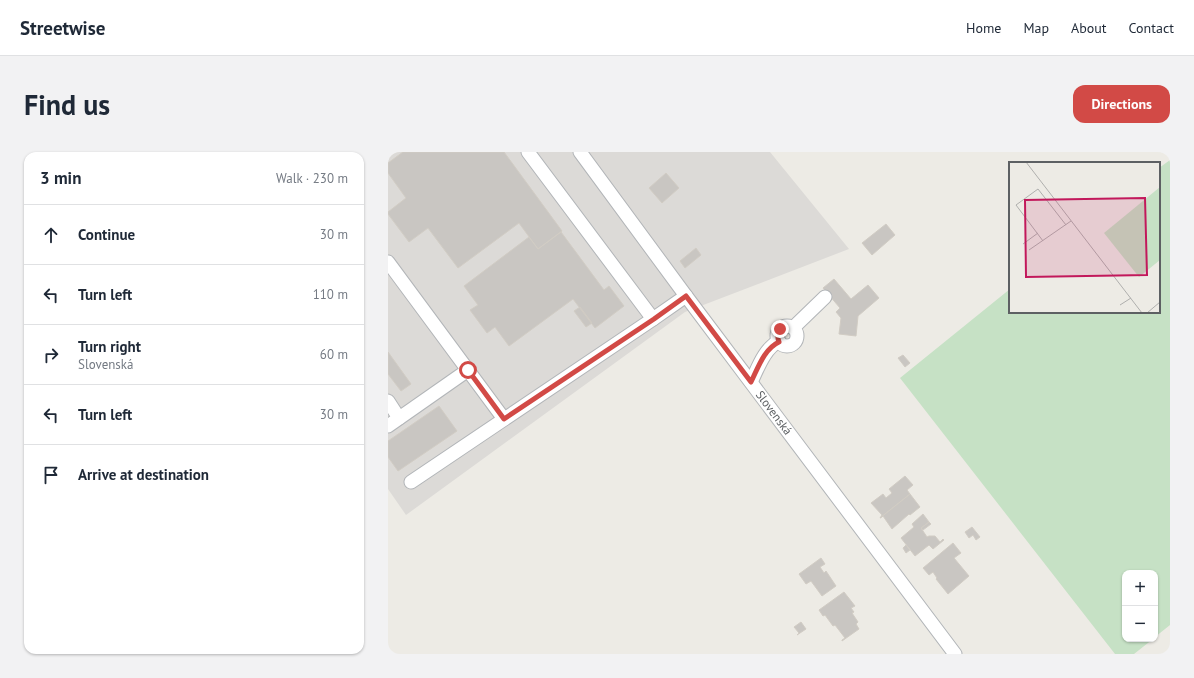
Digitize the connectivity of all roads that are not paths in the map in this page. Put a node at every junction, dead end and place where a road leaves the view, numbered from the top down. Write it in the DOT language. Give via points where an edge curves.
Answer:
graph roads {
  1 [pos="528,152"];
  2 [pos="580,152"];
  3 [pos="388,262"];
  4 [pos="686,296"];
  5 [pos="824,296"];
  6 [pos="654,319"];
  7 [pos="468,370"];
  8 [pos="751,382"];
  9 [pos="388,401"];
  10 [pos="399,418"];
  11 [pos="504,419"];
  12 [pos="388,426"];
  13 [pos="411,482"];
  14 [pos="956,654"];
  1 -- 6 [label="street"];
  2 -- 4 [label="street, Slovenská"];
  3 -- 7 [label="street"];
  4 -- 6 [label="street"];
  4 -- 8 [label="street, Slovenská"];
  5 -- 8 [label="street" via="795,326 780,329 777,338 779,342 772,345"];
  6 -- 11 [label="street"];
  7 -- 10 [label="street"];
  7 -- 11 [label="street"];
  8 -- 14 [label="street, Slovenská"];
  9 -- 10 [label="street"];
  10 -- 12 [label="street"];
  11 -- 13 [label="street"];
}
